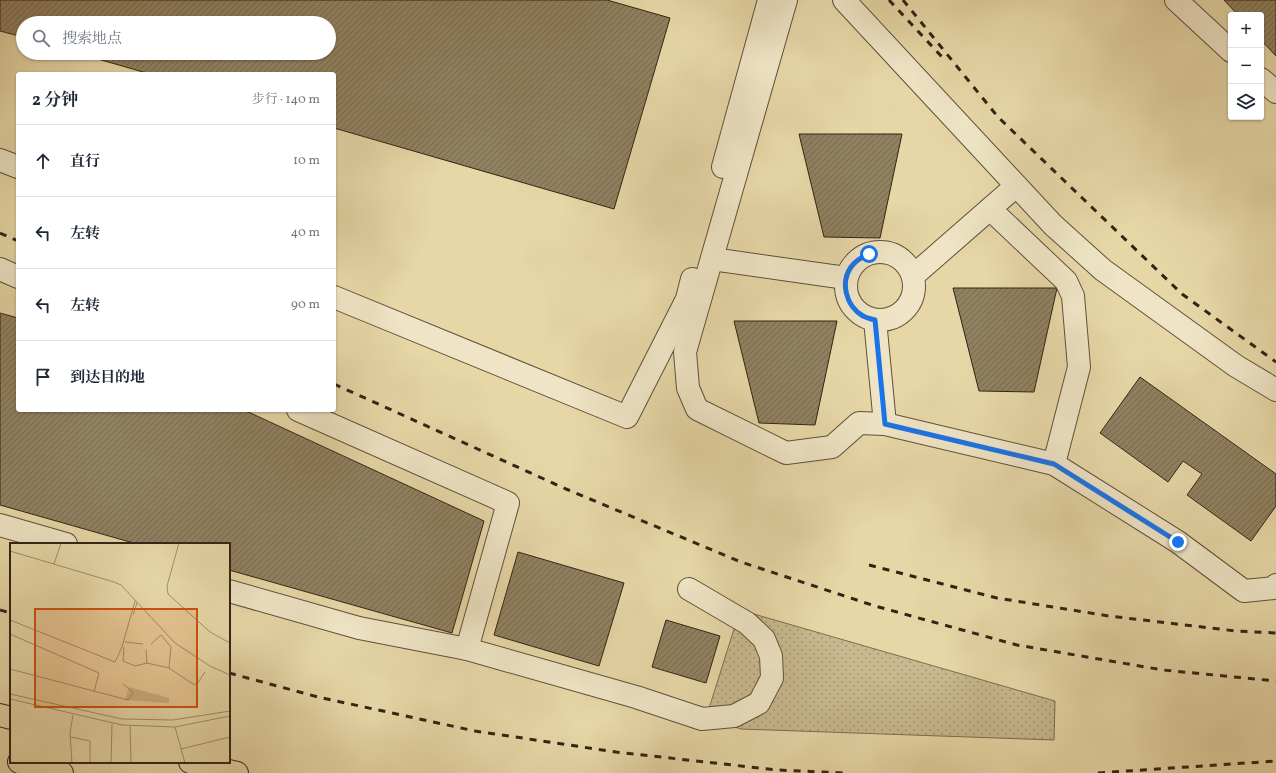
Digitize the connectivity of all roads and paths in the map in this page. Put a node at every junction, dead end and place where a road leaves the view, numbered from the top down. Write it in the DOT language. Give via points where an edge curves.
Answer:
graph roads {
  1 [pos="769,0"];
  2 [pos="786,0"];
  3 [pos="844,0"];
  4 [pos="1176,0"];
  5 [pos="1228,48"];
  6 [pos="1264,82"];
  7 [pos="1276,92"];
  8 [pos="0,160"];
  9 [pos="16,166"];
  10 [pos="1016,186"];
  11 [pos="990,209"];
  12 [pos="712,259"];
  13 [pos="0,269"];
  14 [pos="16,276"];
  15 [pos="913,276"];
  16 [pos="846,278"];
  17 [pos="336,298"];
  18 [pos="875,320"];
  19 [pos="1276,390"];
  20 [pos="303,412"];
  21 [pos="885,424"];
  22 [pos="1054,464"];
  23 [pos="0,525"];
  24 [pos="63,543"];
  25 [pos="1276,585"];
  26 [pos="690,589"];
  27 [pos="230,590"];
  28 [pos="467,649"];
  29 [pos="0,715"];
  30 [pos="10,718"];
  31 [pos="0,757"];
  32 [pos="10,760"];
  33 [pos="23,763"];
  34 [pos="194,763"];
  35 [pos="62,773"];
  36 [pos="237,773"];
  1 -- 17 [label="street" via="687,299 627,417"];
  2 -- 12 [label="street"];
  3 -- 10 [label="street"];
  4 -- 5 [label="street"];
  6 -- 7 [label="street"];
  8 -- 9 [label="street"];
  10 -- 11 [label="street"];
  10 -- 19 [label="street" via="1053,225 1103,270 1236,366"];
  11 -- 15 [label="street"];
  11 -- 22 [label="street" via="1066,281 1073,296 1079,367"];
  12 -- 16 [label="street"];
  12 -- 21 [label="street" via="685,352 688,388 697,409 786,453 832,447 859,424"];
  13 -- 14 [label="street"];
  15 -- 16 [label="street" via="901,258 891,253 880,252 859,259 851,267"];
  15 -- 18 [label="street" via="915,288 906,309 898,316 887,320"];
  16 -- 18 [label="street" via="845,290 848,301 864,317"];
  18 -- 21 [label="street"];
  20 -- 28 [label="street" via="508,503"];
  21 -- 22 [label="street"];
  22 -- 25 [label="street" via="1178,542 1244,591 1274,588"];
  23 -- 24 [label="street"];
  26 -- 28 [label="street" via="747,623 764,639 771,656 772,678 758,703 734,716 702,719 636,697"];
  27 -- 28 [label="street" via="359,628"];
  29 -- 30 [label="highway"];
  31 -- 32 [label="highway"];
  33 -- 35 [label="highway"];
  34 -- 36 [label="highway"];
}
